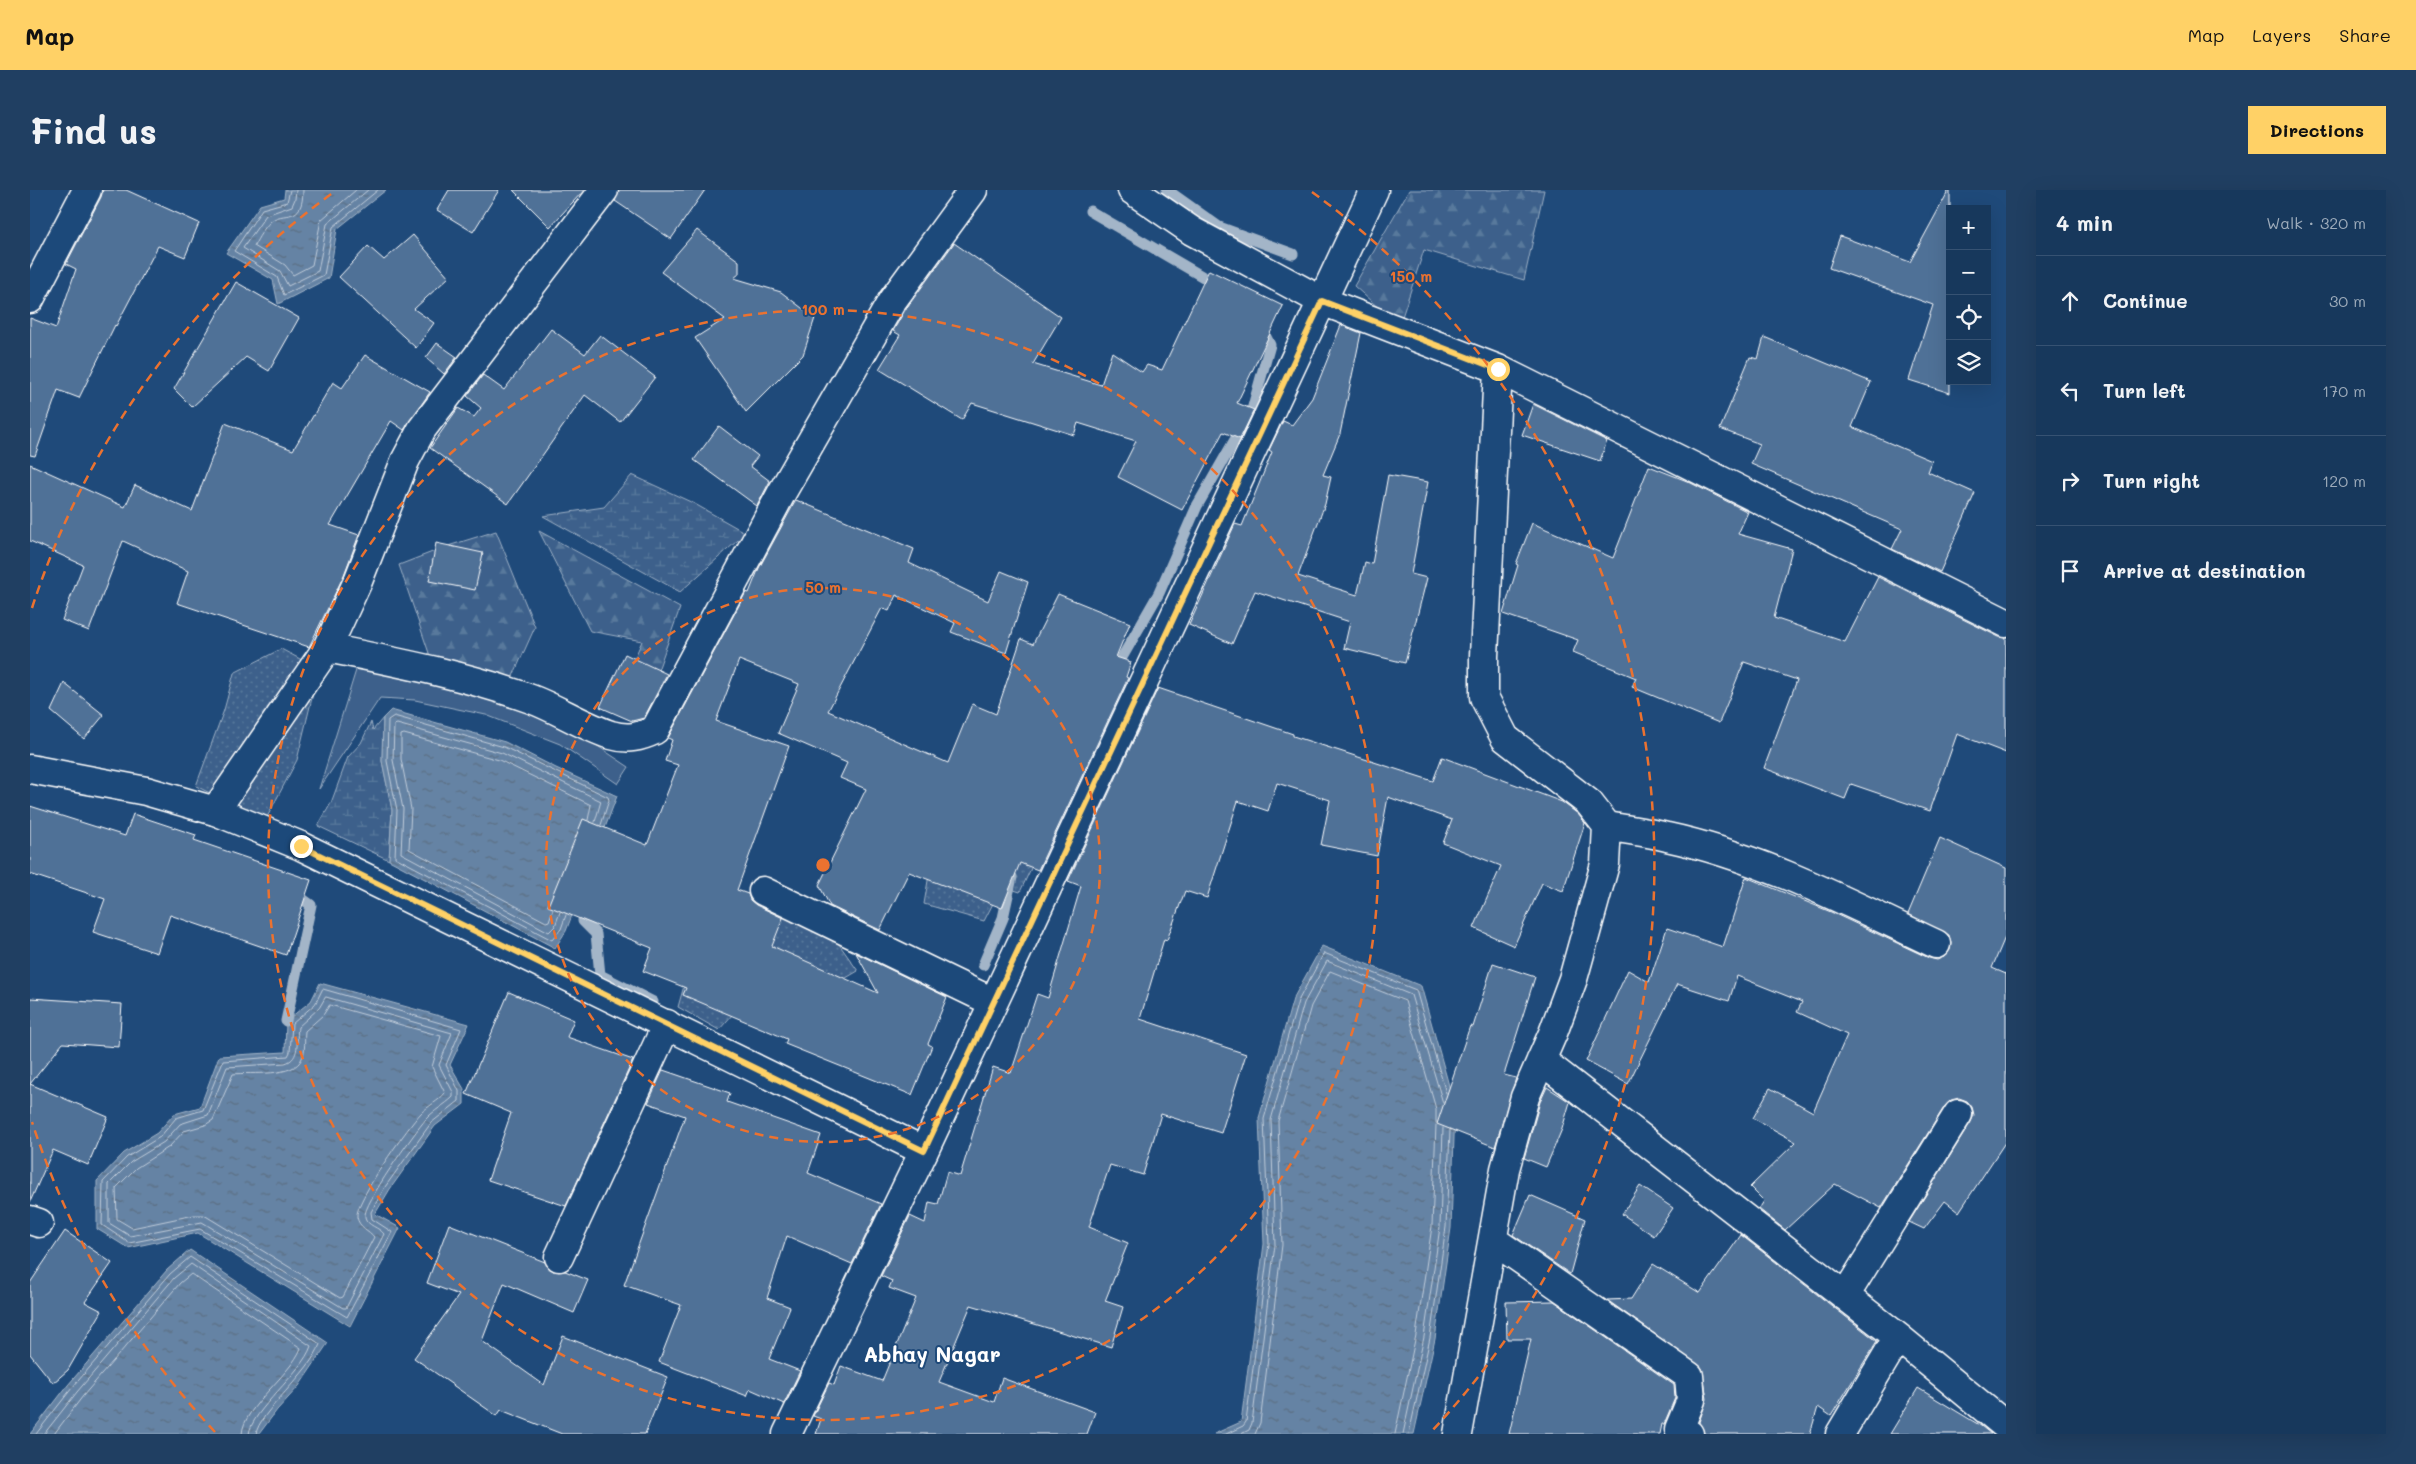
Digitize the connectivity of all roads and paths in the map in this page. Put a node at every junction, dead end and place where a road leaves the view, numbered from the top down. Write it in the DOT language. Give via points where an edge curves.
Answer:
graph roads {
  1 [pos="86,190"];
  2 [pos="604,190"];
  3 [pos="973,190"];
  4 [pos="1132,190"];
  5 [pos="1374,190"];
  6 [pos="30,299"];
  7 [pos="1322,301"];
  8 [pos="1498,369"];
  9 [pos="2006,623"];
  10 [pos="327,648"];
  11 [pos="30,769"];
  12 [pos="215,811"];
  13 [pos="1607,826"];
  14 [pos="763,891"];
  15 [pos="1936,944"];
  16 [pos="993,1002"];
  17 [pos="667,1024"];
  18 [pos="1541,1060"];
  19 [pos="1958,1114"];
  20 [pos="924,1151"];
  21 [pos="1493,1240"];
  22 [pos="559,1257"];
  23 [pos="1845,1296"];
  24 [pos="1898,1337"];
  25 [pos="2006,1426"];
  26 [pos="787,1434"];
  27 [pos="1458,1434"];
  28 [pos="1689,1434"];
  29 [pos="1840,1434"];
  1 -- 6 [label="street"];
  2 -- 10 [label="street" via="422,429"];
  3 -- 10 [label="street" via="892,301 780,494 655,730 637,738 612,735 532,699 473,680"];
  4 -- 7 [label="street" via="1192,231"];
  5 -- 7 [label="street"];
  7 -- 8 [label="street"];
  7 -- 16 [label="street"];
  8 -- 9 [label="street"];
  8 -- 13 [label="street" via="1484,697 1505,738 1589,803"];
  10 -- 12 [label="street"];
  11 -- 12 [label="street" via="146,791"];
  12 -- 17 [label="street" via="310,850"];
  13 -- 15 [label="street" via="1668,837 1727,854 1779,873"];
  13 -- 18 [label="street" via="1604,864 1573,979"];
  14 -- 16 [label="street"];
  16 -- 20 [label="street"];
  17 -- 20 [label="street"];
  17 -- 22 [label="street"];
  18 -- 21 [label="street" via="1525,1097 1505,1169"];
  18 -- 23 [label="street"];
  19 -- 23 [label="street"];
  20 -- 26 [label="street"];
  21 -- 27 [label="street"];
  21 -- 28 [label="street" via="1689,1376 1690,1400 1679,1430"];
  23 -- 24 [label="street"];
  24 -- 25 [label="street"];
  24 -- 29 [label="street"];
}
